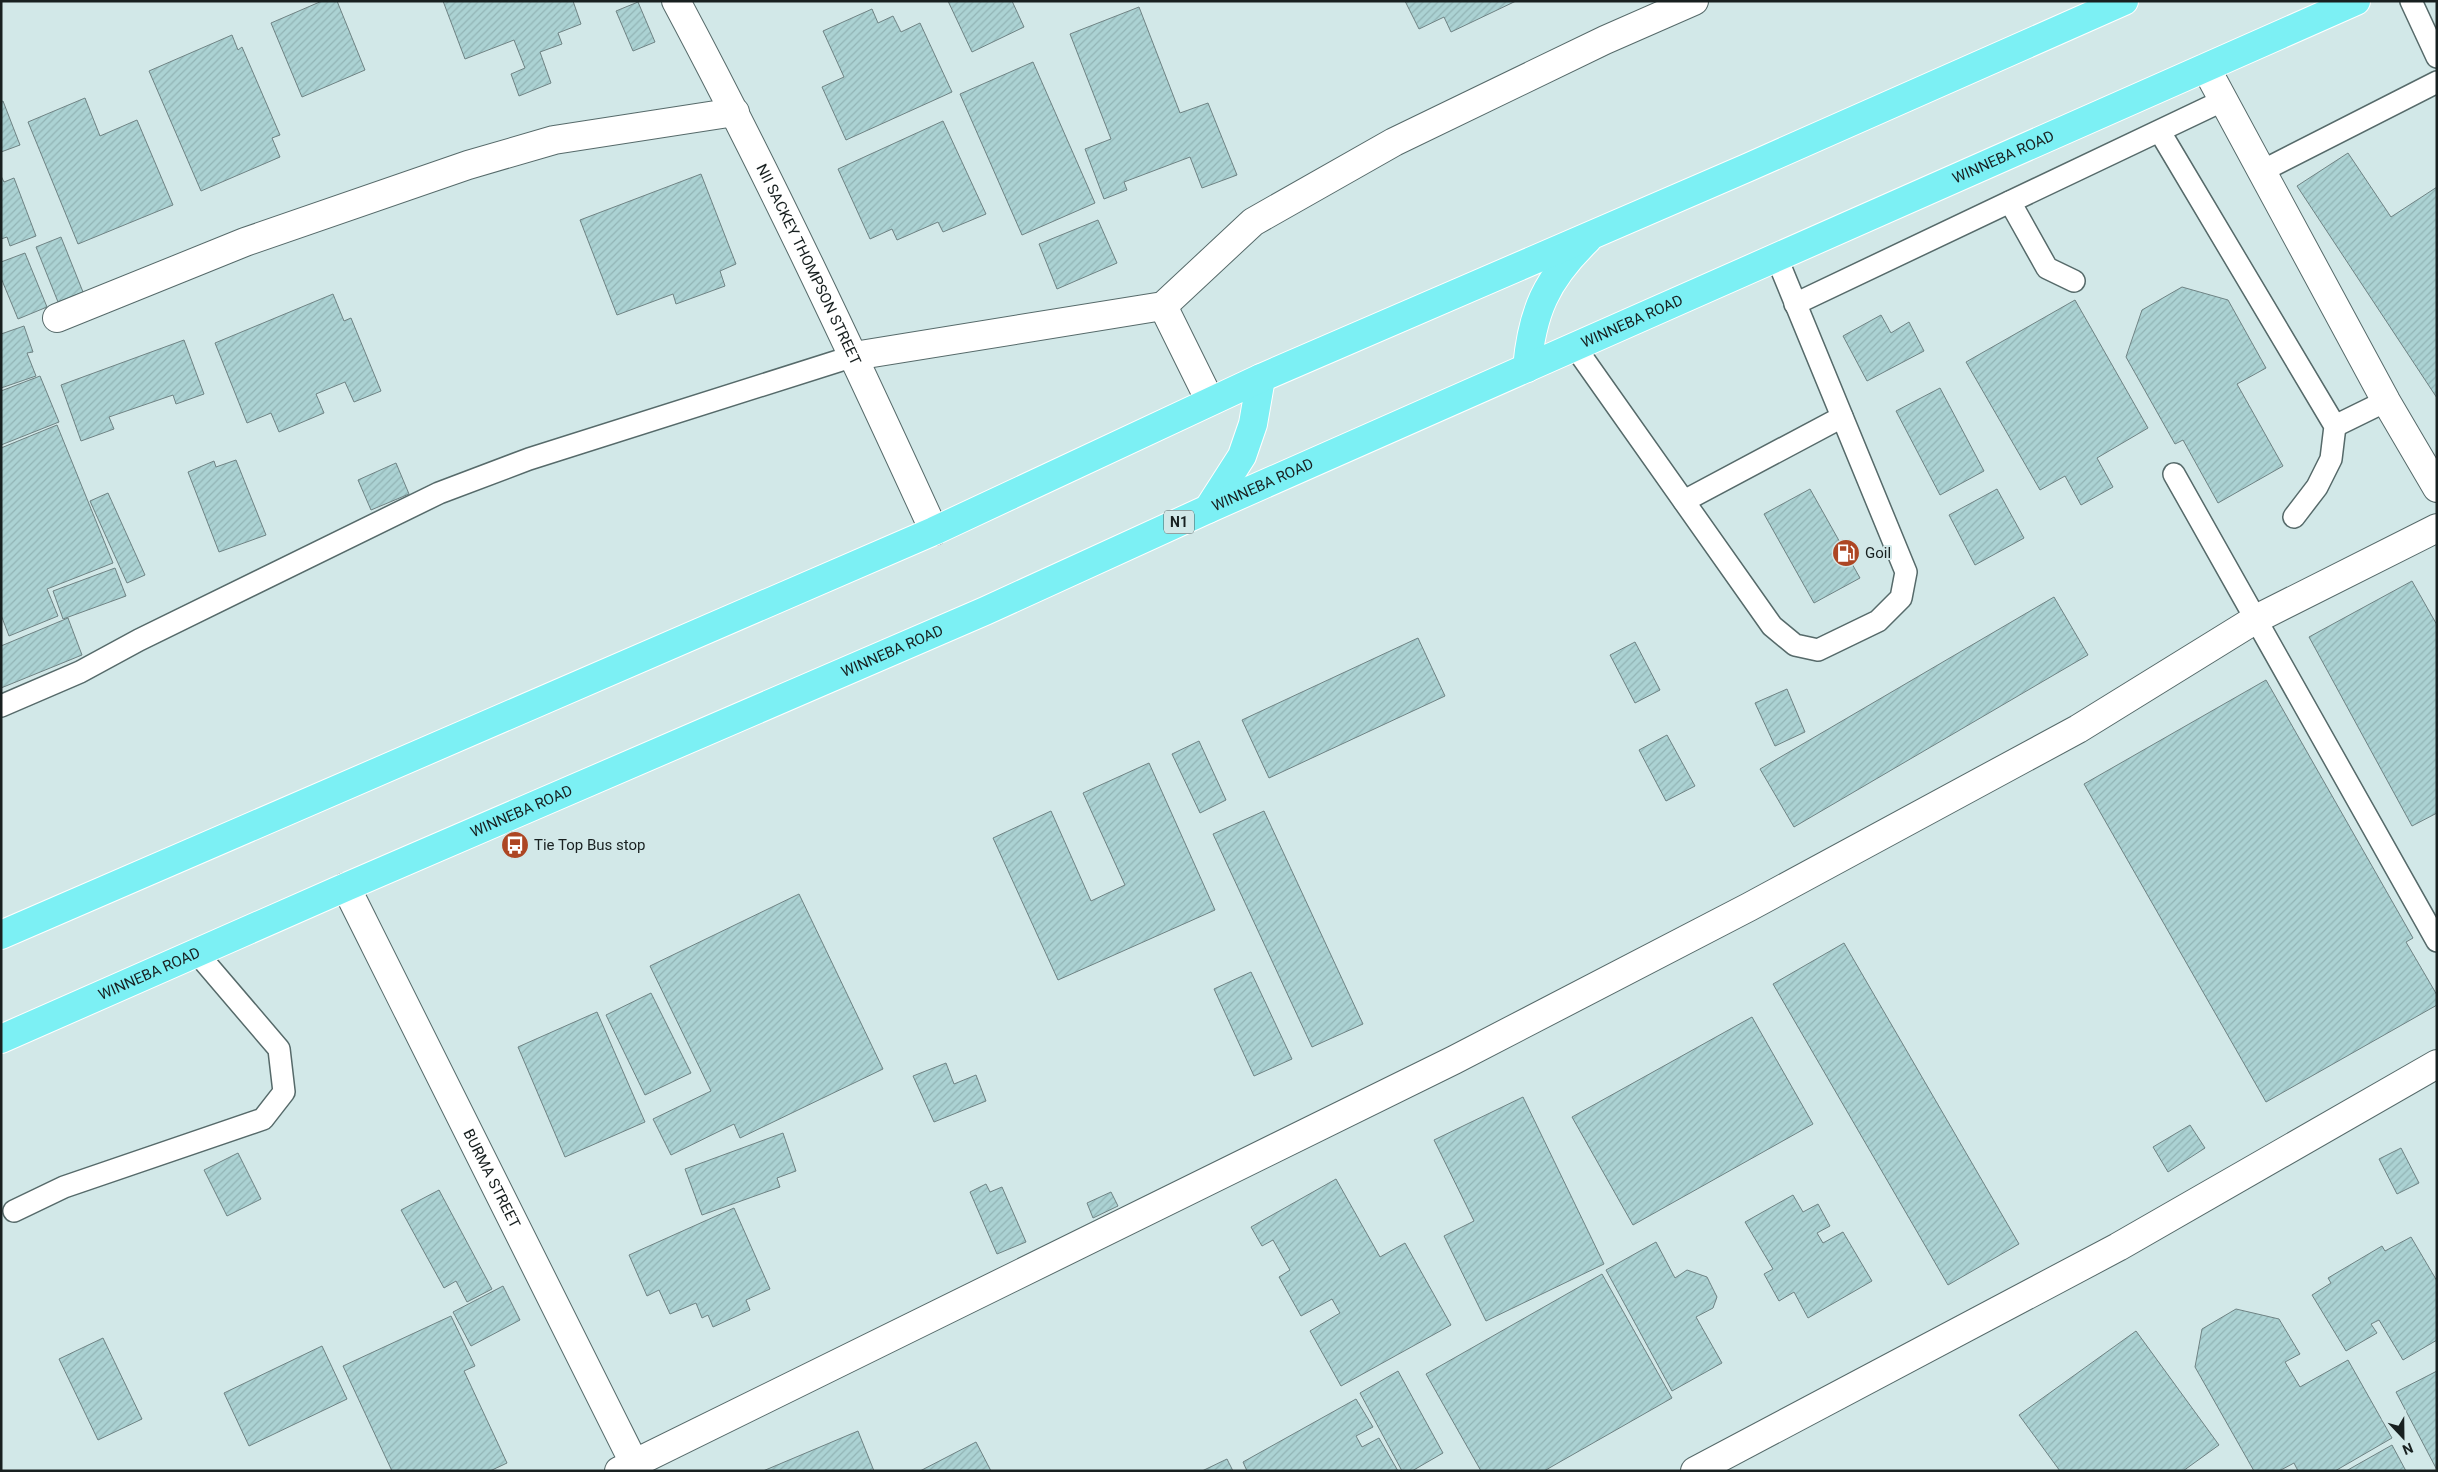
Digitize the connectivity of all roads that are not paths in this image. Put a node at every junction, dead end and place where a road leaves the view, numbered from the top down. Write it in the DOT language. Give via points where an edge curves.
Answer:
graph roads {
  1 [pos="676,1"];
  2 [pos="1694,1"];
  3 [pos="2124,1"];
  4 [pos="2356,1"];
  5 [pos="2411,1"];
  6 [pos="2437,57"];
  7 [pos="2206,68"];
  8 [pos="2437,82"];
  9 [pos="2224,100"];
  10 [pos="736,112"];
  11 [pos="2160,132"];
  12 [pos="2262,171"];
  13 [pos="2010,202"];
  14 [pos="1595,232"];
  15 [pos="1776,256"];
  16 [pos="2074,281"];
  17 [pos="1795,304"];
  18 [pos="1163,306"];
  19 [pos="57,318"];
  20 [pos="1575,347"];
  21 [pos="854,356"];
  22 [pos="1527,368"];
  23 [pos="1261,378"];
  24 [pos="2386,401"];
  25 [pos="1210,402"];
  26 [pos="1842,417"];
  27 [pos="2335,426"];
  28 [pos="2174,474"];
  29 [pos="2437,488"];
  30 [pos="1684,501"];
  31 [pos="1208,508"];
  32 [pos="2294,517"];
  33 [pos="2437,528"];
  34 [pos="934,531"];
  35 [pos="2256,619"];
  36 [pos="1,706"];
  37 [pos="346,887"];
  38 [pos="1,934"];
  39 [pos="2437,941"];
  40 [pos="197,953"];
  41 [pos="1,1039"];
  42 [pos="2437,1064"];
  43 [pos="14,1211"];
  44 [pos="631,1468"];
  45 [pos="1695,1471"];
  1 -- 10 [label="street, NII SACKEY THOMPSON STREET"];
  2 -- 18 [label="street" via="1605,40 1394,142 1261,217"];
  3 -- 14 [label="highway"];
  4 -- 7 [label="highway, WINNEBA ROAD / N1"];
  5 -- 6 [label="lane"];
  7 -- 9 [label="street"];
  7 -- 15 [label="highway, WINNEBA ROAD / N1"];
  8 -- 12 [label="lane"];
  9 -- 11 [label="lane"];
  9 -- 12 [label="street"];
  10 -- 19 [label="street" via="554,140 468,165 245,242"];
  10 -- 21 [label="street, NII SACKEY THOMPSON STREET"];
  11 -- 13 [label="lane"];
  11 -- 27 [label="lane"];
  12 -- 24 [label="street"];
  13 -- 16 [label="lane" via="2047,268"];
  13 -- 17 [label="lane"];
  14 -- 22 [label="highway" via="1564,262 1538,306 1529,339"];
  14 -- 23 [label="highway"];
  15 -- 17 [label="lane"];
  15 -- 20 [label="highway, WINNEBA ROAD / N1"];
  17 -- 26 [label="lane"];
  18 -- 21 [label="street"];
  18 -- 25 [label="street"];
  20 -- 22 [label="highway, WINNEBA ROAD / N1"];
  20 -- 30 [label="lane"];
  21 -- 34 [label="street, NII SACKEY THOMPSON STREET"];
  21 -- 36 [label="lane" via="530,459 439,493 80,672"];
  22 -- 31 [label="highway, WINNEBA ROAD / N1"];
  23 -- 25 [label="highway"];
  23 -- 31 [label="highway" via="1253,424 1242,456"];
  24 -- 27 [label="lane"];
  24 -- 29 [label="street"];
  25 -- 34 [label="highway"];
  26 -- 30 [label="lane"];
  26 -- 30 [label="lane" via="1906,572 1901,598 1878,621 1818,650 1795,645 1772,626"];
  27 -- 32 [label="lane" via="2331,459 2317,487"];
  28 -- 35 [label="lane"];
  31 -- 37 [label="highway, WINNEBA ROAD / N1" via="985,612"];
  33 -- 35 [label="street"];
  34 -- 38 [label="highway"];
  35 -- 39 [label="lane"];
  35 -- 44 [label="street" via="2078,729 1732,916 1454,1060"];
  37 -- 40 [label="highway, WINNEBA ROAD / N1"];
  37 -- 44 [label="street, BURMA STREET"];
  40 -- 41 [label="highway, WINNEBA ROAD / N1"];
  40 -- 43 [label="lane" via="279,1049 284,1092 263,1119 64,1187"];
  42 -- 45 [label="street" via="2118,1247"];
}
